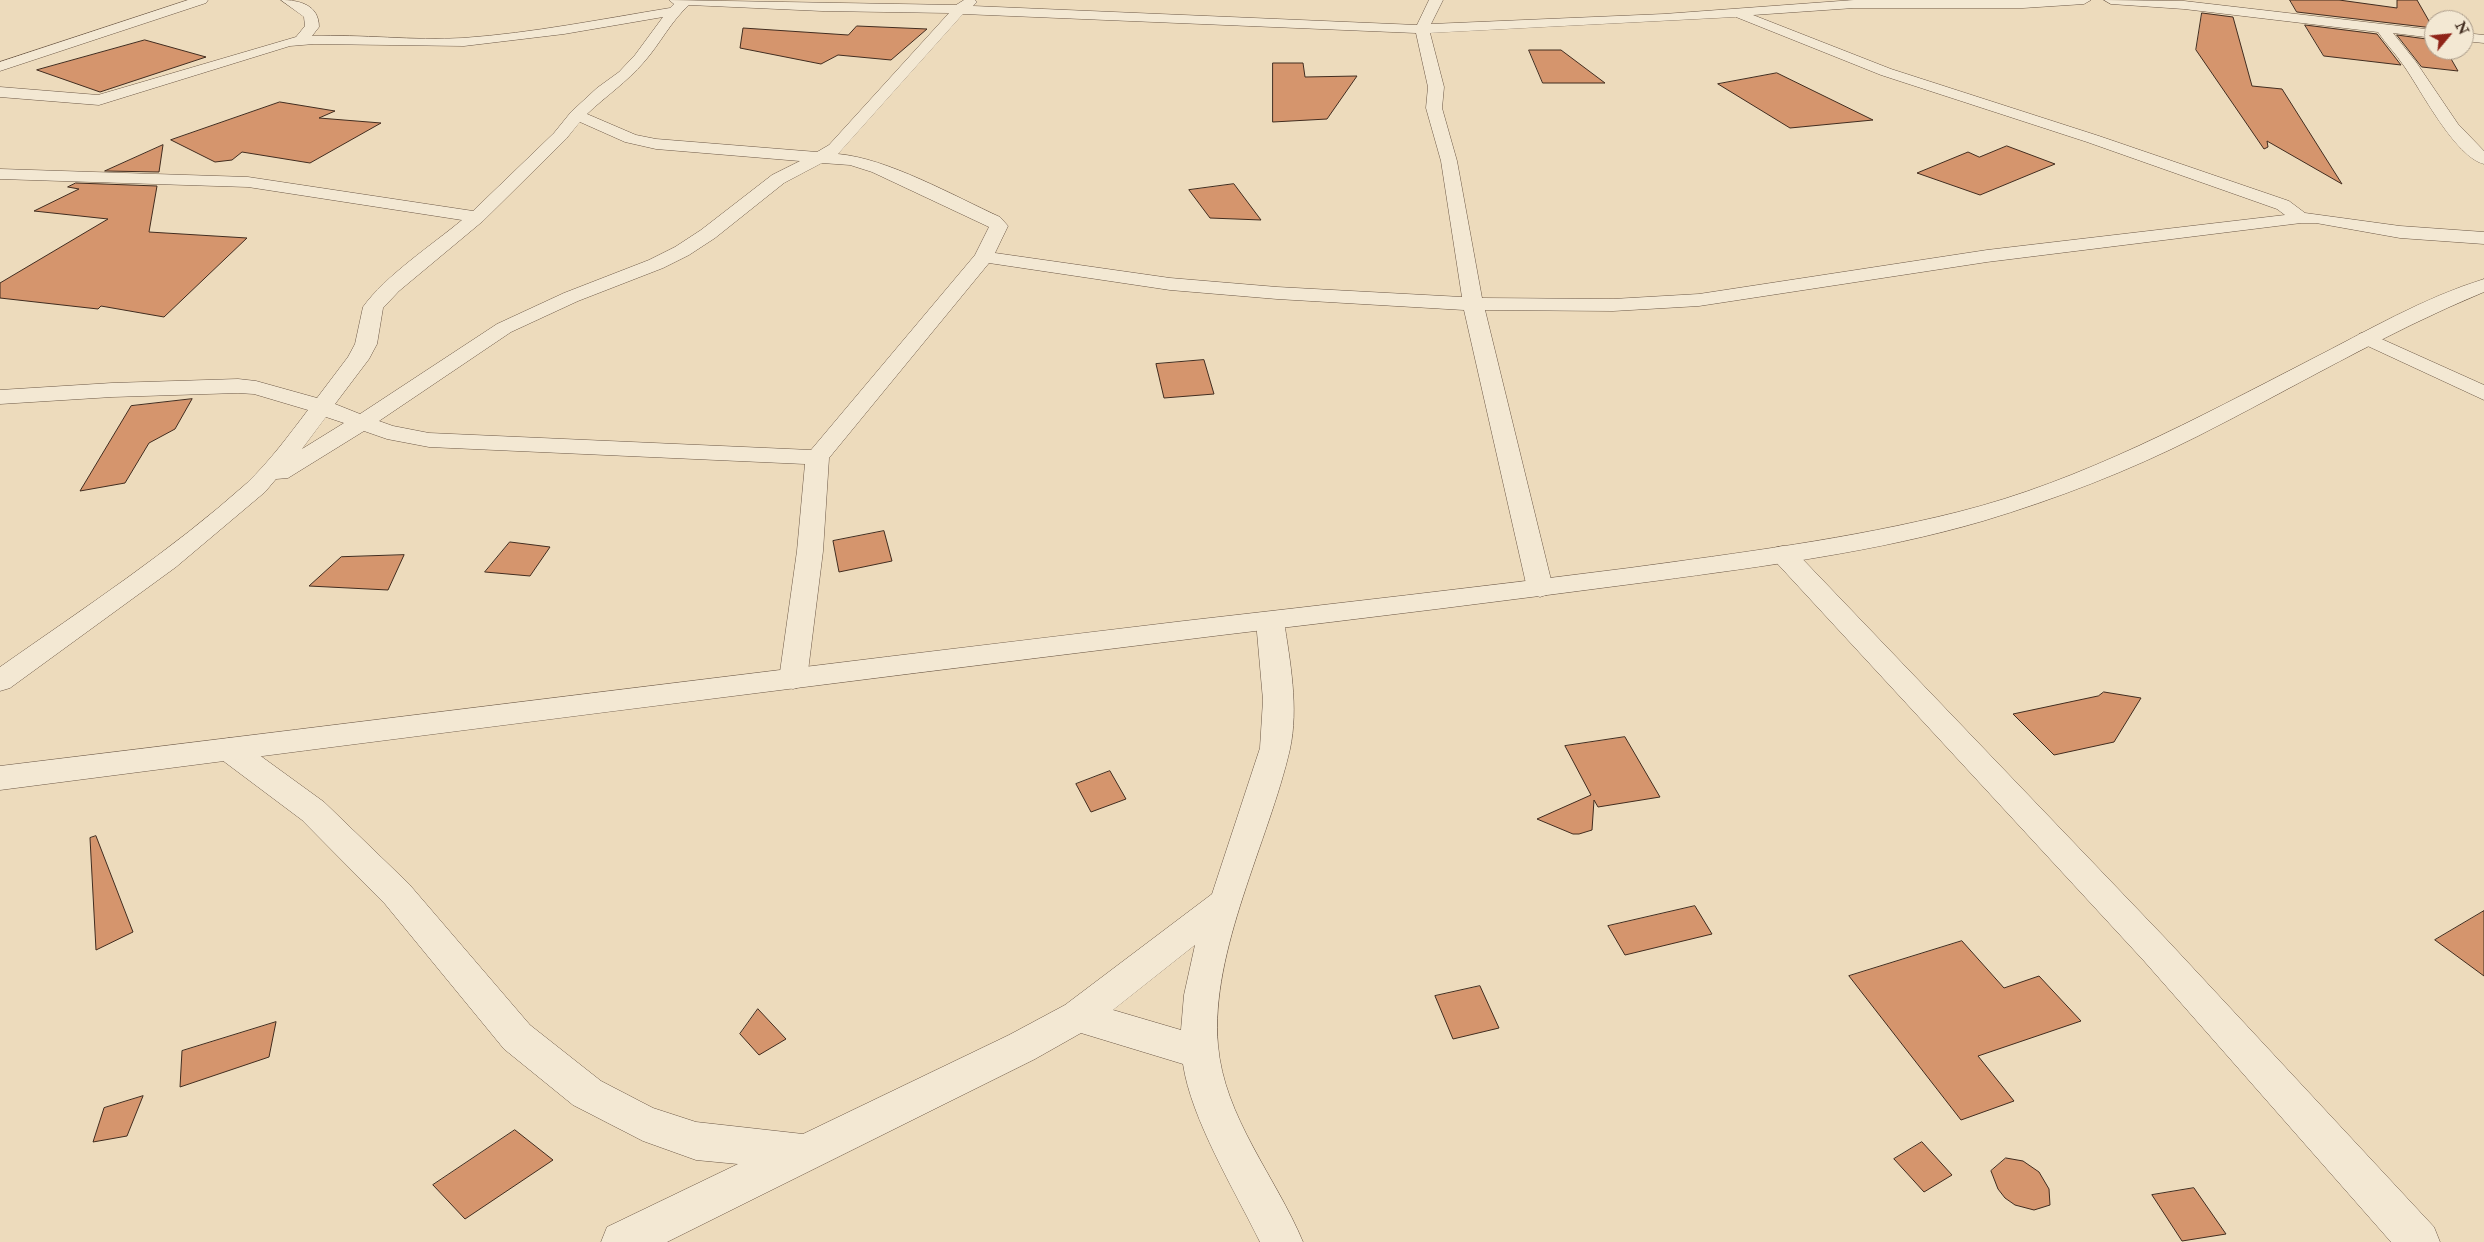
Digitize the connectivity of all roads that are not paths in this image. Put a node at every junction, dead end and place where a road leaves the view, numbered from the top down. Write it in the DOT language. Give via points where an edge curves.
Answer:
graph roads {
  1 [pos="201,0"];
  2 [pos="288,0"];
  3 [pos="1436,0"];
  4 [pos="2084,0"];
  5 [pos="2111,0"];
  6 [pos="1991,2"];
  7 [pos="2184,2"];
  8 [pos="680,3"];
  9 [pos="967,4"];
  10 [pos="1734,13"];
  11 [pos="2383,28"];
  12 [pos="1422,30"];
  13 [pos="2424,33"];
  14 [pos="300,41"];
  15 [pos="0,67"];
  16 [pos="0,92"];
  17 [pos="577,115"];
  18 [pos="823,157"];
  19 [pos="2484,159"];
  20 [pos="0,174"];
  21 [pos="478,216"];
  22 [pos="2301,218"];
  23 [pos="2484,238"];
  24 [pos="984,257"];
  25 [pos="2484,285"];
  26 [pos="1473,304"];
  27 [pos="2366,338"];
  28 [pos="2484,394"];
  29 [pos="0,397"];
  30 [pos="322,407"];
  31 [pos="361,423"];
  32 [pos="817,457"];
  33 [pos="256,487"];
  34 [pos="1783,554"];
  35 [pos="1540,588"];
  36 [pos="1270,621"];
  37 [pos="792,679"];
  38 [pos="0,681"];
  39 [pos="229,749"];
  40 [pos="0,778"];
  41 [pos="1226,902"];
  42 [pos="1078,1016"];
  43 [pos="1200,1052"];
  44 [pos="805,1153"];
  45 [pos="622,1242"];
  46 [pos="1282,1242"];
  47 [pos="2419,1242"];
  1 -- 15 [label="street"];
  2 -- 14 [label="street" via="303,8 312,18 312,27"];
  3 -- 12 [label="street"];
  4 -- 6 [label="street"];
  5 -- 7 [label="street"];
  6 -- 10 [label="street" via="1854,4"];
  7 -- 11 [label="street"];
  8 -- 9 [label="street" via="822,7"];
  8 -- 14 [label="street" via="564,30 464,42"];
  8 -- 17 [label="street" via="624,75"];
  9 -- 12 [label="street"];
  9 -- 18 [label="street" via="841,143"];
  10 -- 12 [label="street"];
  10 -- 22 [label="street" via="1886,72 2283,205"];
  11 -- 13 [label="street"];
  11 -- 19 [label="street" via="2427,94 2463,139"];
  12 -- 26 [label="street" via="1436,87 1434,108 1449,161"];
  14 -- 16 [label="street" via="98,100"];
  17 -- 18 [label="street" via="631,139 656,144"];
  17 -- 21 [label="street" via="560,136"];
  18 -- 24 [label="street" via="852,160 878,168 988,216 999,226"];
  18 -- 31 [label="street" via="778,179 716,229 682,251 504,328"];
  20 -- 21 [label="street" via="248,182"];
  21 -- 30 [label="street" via="392,287 373,307 366,344"];
  22 -- 23 [label="street" via="2426,235"];
  22 -- 26 [label="street" via="1986,256 1699,300 1571,306"];
  24 -- 26 [label="street" via="1170,284"];
  24 -- 32 [label="street"];
  25 -- 27 [label="street" via="2416,312"];
  26 -- 35 [label="street"];
  27 -- 28 [label="street"];
  27 -- 34 [label="street" via="2186,433 2058,488 1973,516 1875,539"];
  29 -- 30 [label="street" via="238,386"];
  30 -- 31 [label="street"];
  30 -- 33 [label="street"];
  31 -- 32 [label="street" via="429,440"];
  31 -- 33 [label="street"];
  32 -- 37 [label="street" via="810,551"];
  33 -- 38 [label="street" via="167,561"];
  34 -- 35 [label="street"];
  34 -- 47 [label="street" via="2156,951"];
  35 -- 36 [label="street"];
  36 -- 37 [label="street"];
  36 -- 41 [label="street" via="1279,690 1275,748"];
  37 -- 39 [label="street"];
  39 -- 40 [label="street"];
  39 -- 44 [label="street" via="314,811 397,894 517,1037 587,1092 643,1123 696,1141"];
  41 -- 42 [label="street"];
  41 -- 43 [label="street" via="1203,986 1199,1014"];
  42 -- 43 [label="street"];
  42 -- 44 [label="street" via="1022,1047"];
  43 -- 46 [label="street" via="1220,1116"];
  44 -- 45 [label="street"];
}
